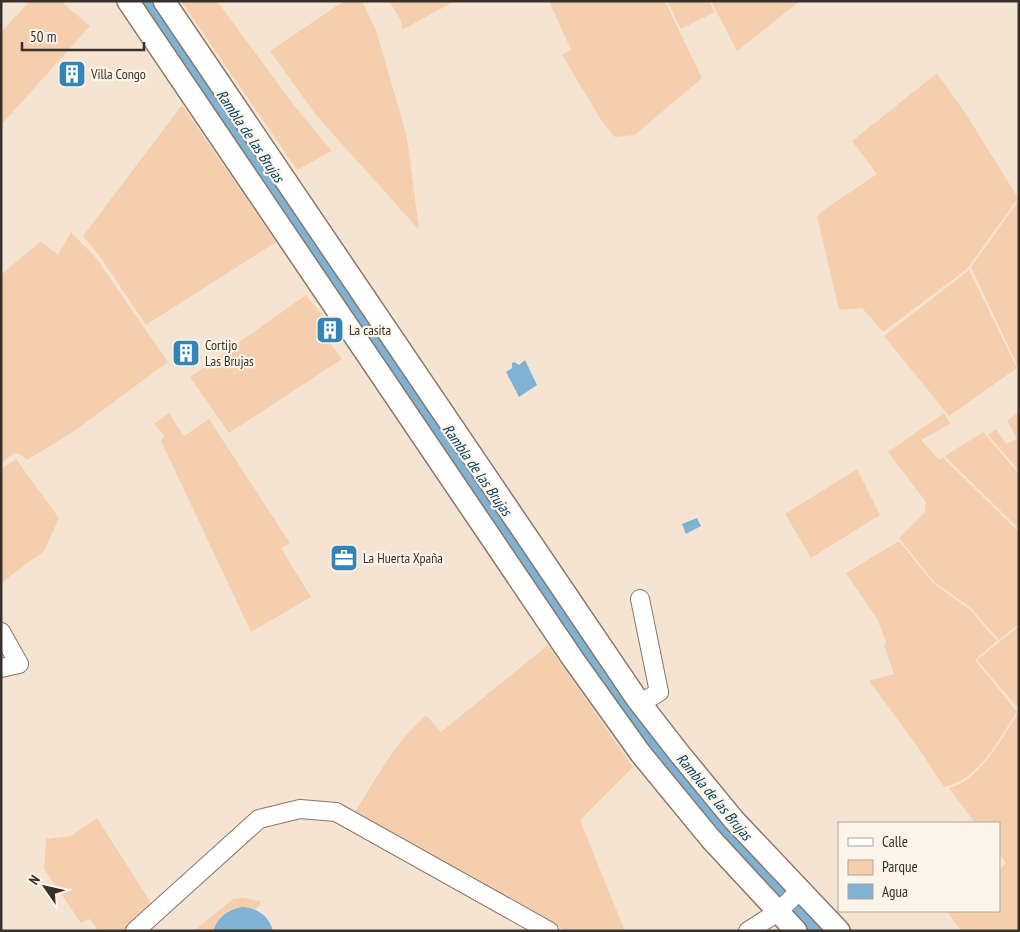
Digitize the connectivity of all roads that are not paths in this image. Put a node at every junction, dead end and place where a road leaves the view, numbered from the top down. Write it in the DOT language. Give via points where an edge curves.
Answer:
graph roads {
  1 [pos="128,1"];
  2 [pos="164,1"];
  3 [pos="640,599"];
  4 [pos="1,632"];
  5 [pos="1,668"];
  6 [pos="641,704"];
  7 [pos="799,892"];
  8 [pos="780,910"];
  9 [pos="135,931"];
  10 [pos="549,931"];
  11 [pos="748,931"];
  12 [pos="796,931"];
  13 [pos="839,931"];
  1 -- 8 [label="street" via="573,660 647,762 710,838"];
  2 -- 6 [label="street"];
  3 -- 6 [label="street" via="659,692"];
  4 -- 5 [label="street" via="19,664"];
  6 -- 7 [label="street" via="734,820"];
  7 -- 8 [label="street"];
  7 -- 13 [label="street"];
  8 -- 11 [label="street"];
  8 -- 12 [label="street"];
  9 -- 10 [label="street" via="259,819 300,809 336,812"];
}
